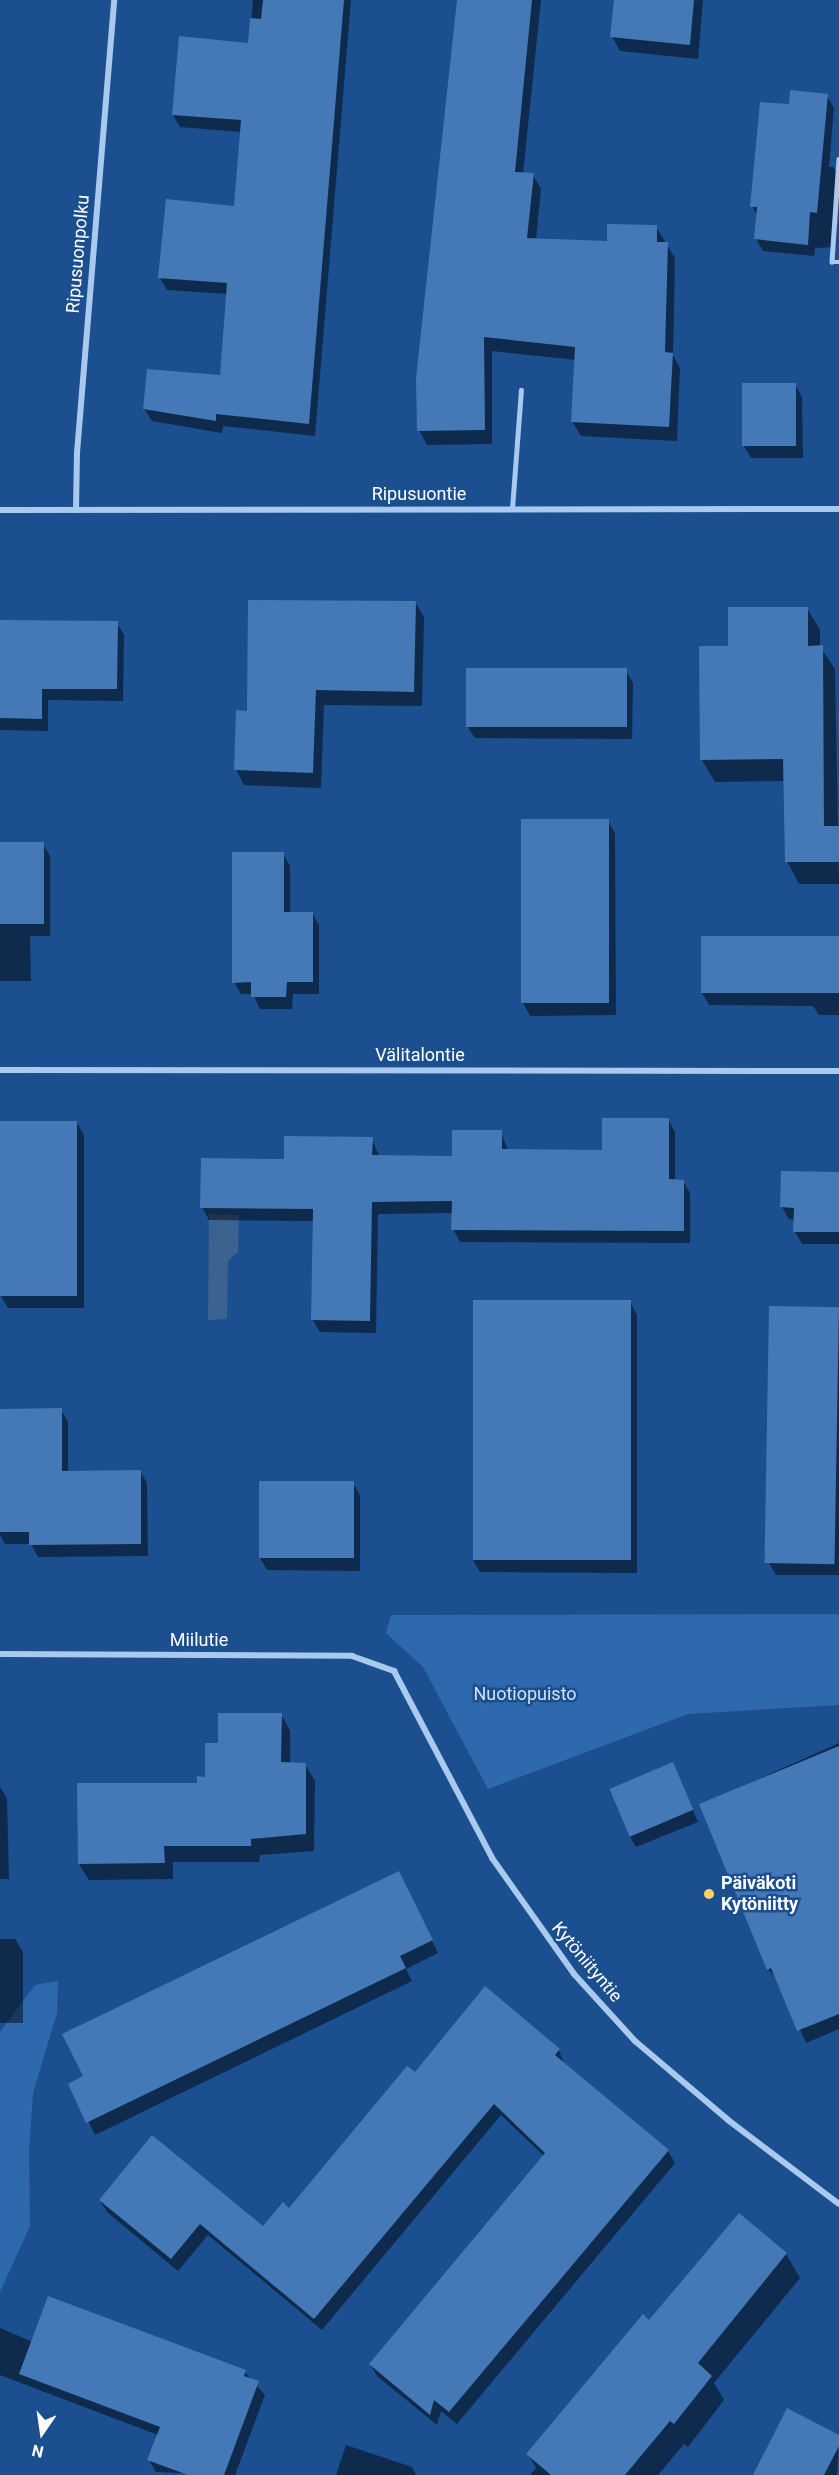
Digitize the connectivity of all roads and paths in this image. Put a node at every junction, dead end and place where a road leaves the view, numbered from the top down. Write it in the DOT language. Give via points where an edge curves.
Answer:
graph roads {
  1 [pos="114,0"];
  2 [pos="839,159"];
  3 [pos="839,262"];
  4 [pos="521,390"];
  5 [pos="512,509"];
  6 [pos="839,509"];
  7 [pos="0,510"];
  8 [pos="76,510"];
  9 [pos="0,1070"];
  10 [pos="839,1071"];
  11 [pos="0,1654"];
  12 [pos="394,1671"];
  13 [pos="839,2204"];
  1 -- 8 [label="street, Ripusuonpolku" via="77,453"];
  2 -- 3 [label="lane" via="832,262"];
  4 -- 5 [label="lane"];
  5 -- 6 [label="street, Ripusuontie"];
  5 -- 8 [label="street, Ripusuontie"];
  7 -- 8 [label="street, Ripusuontie"];
  9 -- 10 [label="street, Välitalontie"];
  11 -- 12 [label="street, Miilutie" via="352,1656"];
  12 -- 13 [label="street, Kytöniityntie" via="492,1858 574,1974 635,2041 728,2120"];
}
